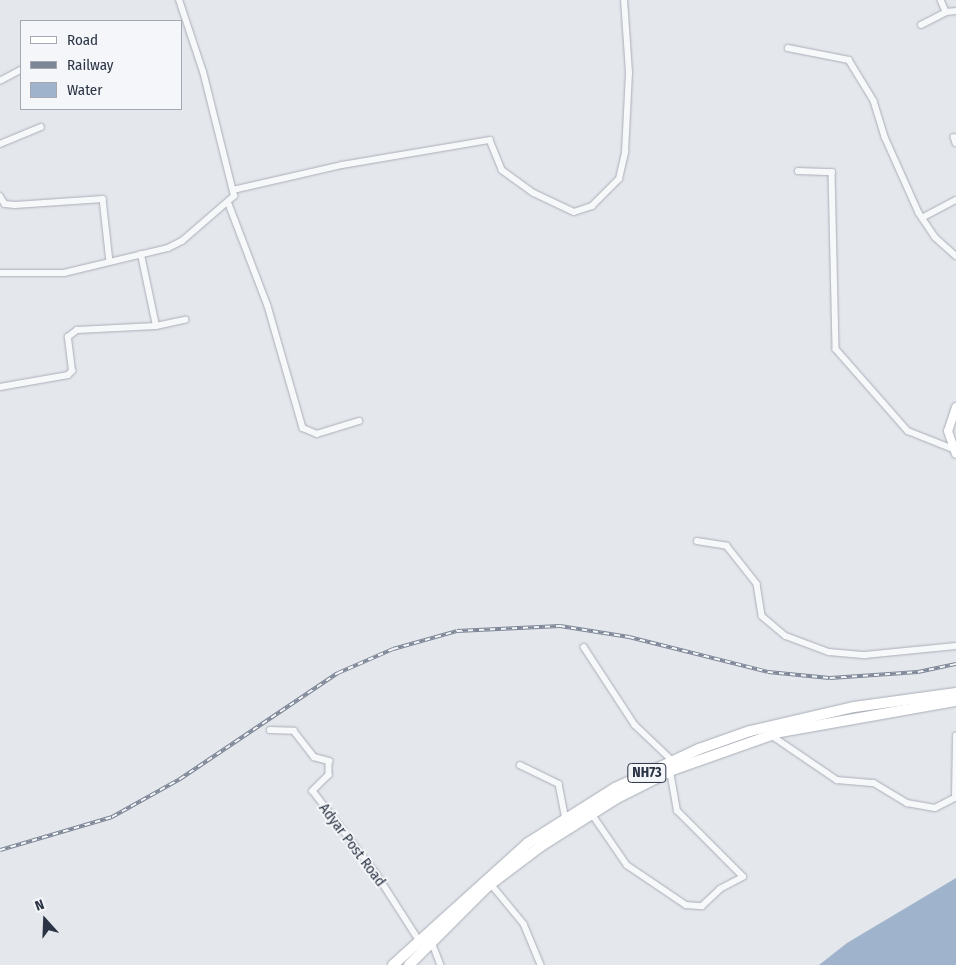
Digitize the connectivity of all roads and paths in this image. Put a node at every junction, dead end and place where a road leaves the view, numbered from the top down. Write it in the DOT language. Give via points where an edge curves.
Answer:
graph roads {
  1 [pos="179,0"];
  2 [pos="624,0"];
  3 [pos="941,0"];
  4 [pos="956,11"];
  5 [pos="946,12"];
  6 [pos="921,25"];
  7 [pos="788,48"];
  8 [pos="20,71"];
  9 [pos="0,81"];
  10 [pos="41,127"];
  11 [pos="0,144"];
  12 [pos="798,171"];
  13 [pos="233,190"];
  14 [pos="0,196"];
  15 [pos="956,200"];
  16 [pos="229,204"];
  17 [pos="922,218"];
  18 [pos="141,255"];
  19 [pos="956,256"];
  20 [pos="110,262"];
  21 [pos="0,273"];
  22 [pos="185,320"];
  23 [pos="156,326"];
  24 [pos="0,387"];
  25 [pos="956,407"];
  26 [pos="359,421"];
  27 [pos="953,451"];
  28 [pos="697,541"];
  29 [pos="956,646"];
  30 [pos="584,647"];
  31 [pos="956,693"];
  32 [pos="956,702"];
  33 [pos="270,730"];
  34 [pos="771,735"];
  35 [pos="956,736"];
  36 [pos="673,761"];
  37 [pos="520,766"];
  38 [pos="670,772"];
  39 [pos="592,814"];
  40 [pos="566,819"];
  41 [pos="491,884"];
  42 [pos="479,889"];
  43 [pos="419,940"];
  44 [pos="432,942"];
  45 [pos="393,965"];
  46 [pos="409,965"];
  47 [pos="441,965"];
  48 [pos="541,965"];
  1 -- 13 [label="street" via="203,72"];
  2 -- 13 [label="street" via="629,73 625,152 619,179 592,206 574,212 534,193 502,170 490,140 342,164"];
  3 -- 5 [label="street"];
  4 -- 5 [label="street"];
  5 -- 6 [label="street"];
  7 -- 17 [label="street" via="849,60 874,100 884,137"];
  8 -- 9 [label="street"];
  10 -- 11 [label="street"];
  12 -- 27 [label="street" via="832,172 836,349 908,431"];
  13 -- 16 [label="street"];
  14 -- 20 [label="street" via="5,204 15,205 103,199"];
  15 -- 17 [label="street"];
  16 -- 18 [label="street" via="182,241"];
  16 -- 26 [label="street" via="268,306 303,428 317,434"];
  17 -- 19 [label="street"];
  18 -- 20 [label="street"];
  18 -- 23 [label="street"];
  20 -- 21 [label="street" via="64,273"];
  22 -- 23 [label="street"];
  23 -- 24 [label="street" via="77,330 68,337 72,371 68,375"];
  25 -- 27 [label="main road" via="948,431"];
  28 -- 29 [label="street" via="727,546 757,584 762,616 786,636 829,652 865,655"];
  30 -- 36 [label="street" via="635,725"];
  31 -- 36 [label="highway, NH73" via="793,720"];
  32 -- 34 [label="highway, NH73"];
  33 -- 43 [label="street, Adyar Post Road" via="294,732 314,757 328,760 329,774 313,791 376,873"];
  34 -- 35 [label="street" via="837,780 874,782 907,803 928,808 955,798"];
  34 -- 38 [label="highway, NH73"];
  36 -- 40 [label="highway, NH73" via="616,788"];
  37 -- 40 [label="street" via="559,784"];
  38 -- 39 [label="highway, NH73"];
  38 -- 39 [label="street" via="677,811 743,878 720,889 702,906 686,906 634,871"];
  39 -- 41 [label="highway, NH73"];
  40 -- 42 [label="highway, NH73"];
  41 -- 42 [label="highway, NH73"];
  41 -- 48 [label="street" via="524,924"];
  42 -- 43 [label="highway, NH73"];
  42 -- 44 [label="highway, NH73"];
  43 -- 45 [label="highway, NH73"];
  44 -- 46 [label="highway, NH73"];
  44 -- 47 [label="street"];
}
